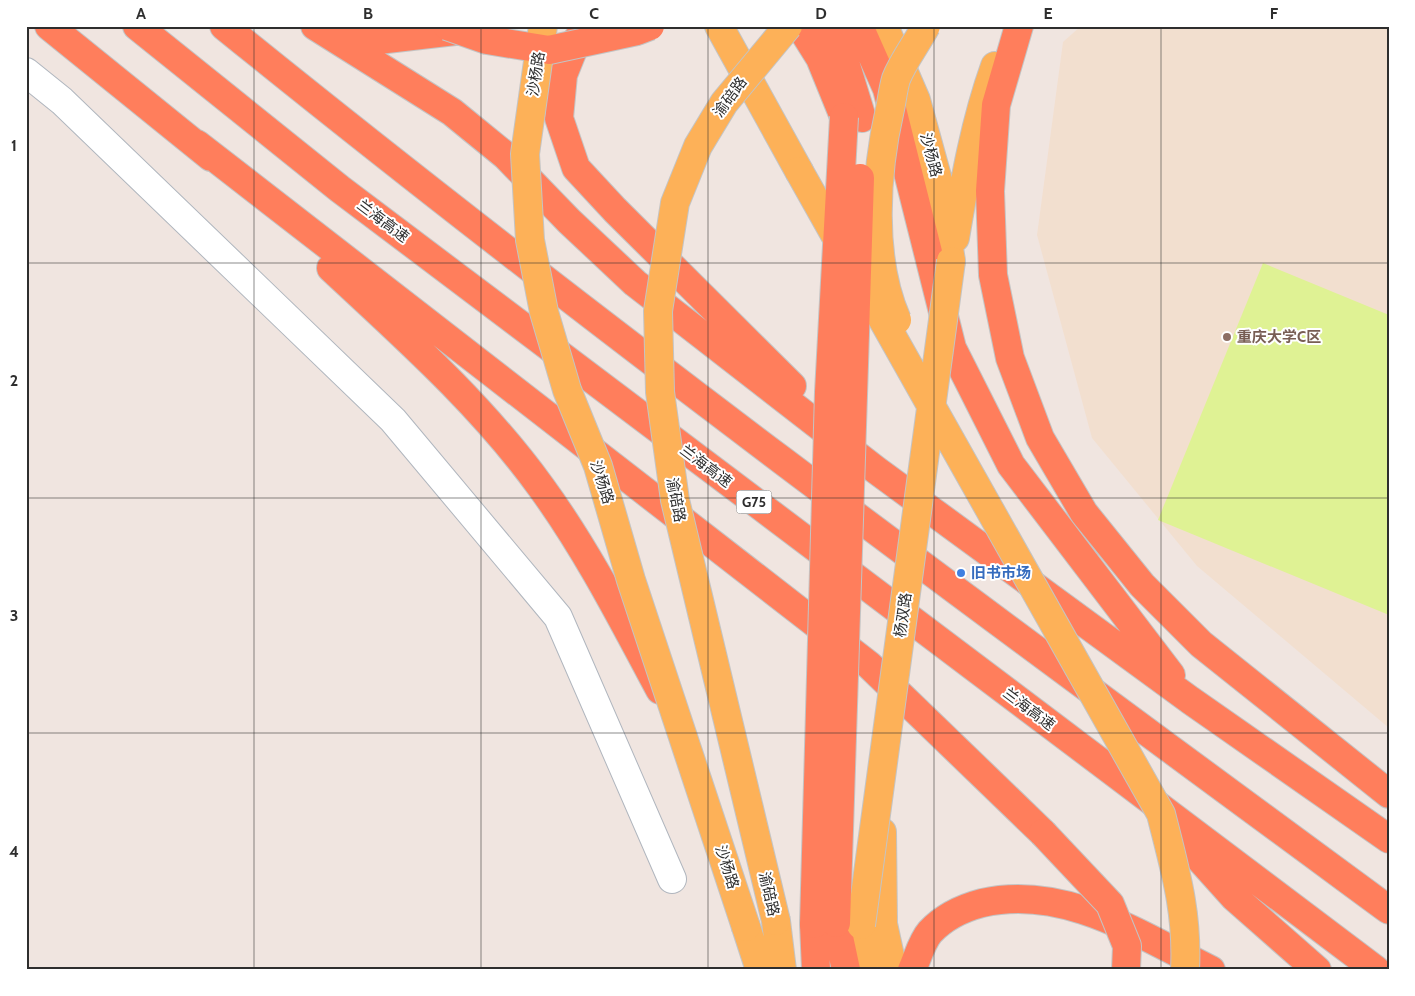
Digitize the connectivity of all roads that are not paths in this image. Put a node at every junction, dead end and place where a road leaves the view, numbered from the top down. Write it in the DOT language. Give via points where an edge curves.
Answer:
graph roads {
  1 [pos="49,26"];
  2 [pos="137,26"];
  3 [pos="224,26"];
  4 [pos="447,26"];
  5 [pos="481,26"];
  6 [pos="544,26"];
  7 [pos="587,26"];
  8 [pos="650,26"];
  9 [pos="719,26"];
  10 [pos="788,26"];
  11 [pos="800,26"];
  12 [pos="830,26"];
  13 [pos="859,26"];
  14 [pos="884,26"];
  15 [pos="926,26"];
  16 [pos="1014,26"];
  17 [pos="1019,26"];
  18 [pos="316,28"];
  19 [pos="26,72"];
  20 [pos="853,117"];
  21 [pos="197,144"];
  22 [pos="950,261"];
  23 [pos="945,429"];
  24 [pos="876,470"];
  25 [pos="1190,700"];
  26 [pos="685,737"];
  27 [pos="882,778"];
  28 [pos="1389,794"];
  29 [pos="1160,814"];
  30 [pos="1389,839"];
  31 [pos="672,878"];
  32 [pos="1389,910"];
  33 [pos="837,924"];
  34 [pos="760,970"];
  35 [pos="782,970"];
  36 [pos="816,970"];
  37 [pos="846,970"];
  38 [pos="864,970"];
  39 [pos="893,970"];
  40 [pos="912,970"];
  41 [pos="1126,970"];
  42 [pos="1185,970"];
  43 [pos="1210,970"];
  44 [pos="1317,970"];
  45 [pos="1376,970"];
  1 -- 21 [label="highway"];
  2 -- 45 [label="highway, 兰海高速 / G75" via="348,195"];
  3 -- 32 [label="highway" via="378,151 712,409"];
  4 -- 8 [label="highway, bridge" via="486,40 549,50"];
  5 -- 18 [label="highway" via="378,40"];
  6 -- 26 [label="main road, 沙杨路, bridge" via="524,154 530,240 544,312 567,390 598,466 631,580"];
  7 -- 24 [label="highway" via="577,40 563,76 559,118 576,168"];
  9 -- 23 [label="main road, bridge"];
  10 -- 35 [label="main road, 渝碚路, bridge" via="724,102 698,146 674,203 658,311 660,392 675,500 776,922"];
  11 -- 20 [label="highway"];
  12 -- 20 [label="highway" via="838,40"];
  13 -- 25 [label="highway" via="888,89 952,348 1011,465"];
  14 -- 22 [label="main road, 沙杨路" via="916,100 939,184"];
  15 -- 23 [label="main road, bridge" via="896,80 882,142 881,265 890,303"];
  16 -- 22 [label="main road" via="998,58 982,104 968,158"];
  17 -- 28 [label="highway" via="996,105 990,191 993,275 1010,358 1040,438 1084,513 1142,585 1201,644"];
  18 -- 24 [label="highway" via="452,112 506,156 635,284"];
  19 -- 31 [label="lane" via="62,101 393,420 558,617"];
  20 -- 33 [label="highway, bridge"];
  21 -- 26 [label="highway, bridge" via="461,390 541,487 603,584"];
  21 -- 41 [label="highway, bridge" via="868,666 1043,833 1110,904 1127,946"];
  22 -- 27 [label="main road, 杨双路, bridge"];
  23 -- 29 [label="main road, bridge"];
  24 -- 25 [label="highway"];
  25 -- 30 [label="highway"];
  26 -- 34 [label="main road, 沙杨路, bridge"];
  27 -- 33 [label="main road, 杨双路, bridge"];
  27 -- 39 [label="main road, bridge" via="883,924"];
  29 -- 42 [label="main road, bridge" via="1182,895"];
  29 -- 44 [label="highway" via="1234,897"];
  33 -- 36 [label="highway"];
  33 -- 37 [label="highway"];
  33 -- 38 [label="main road, 杨双路"];
  40 -- 43 [label="highway" via="929,932 962,908 1006,898 1051,901 1103,916"];
}
